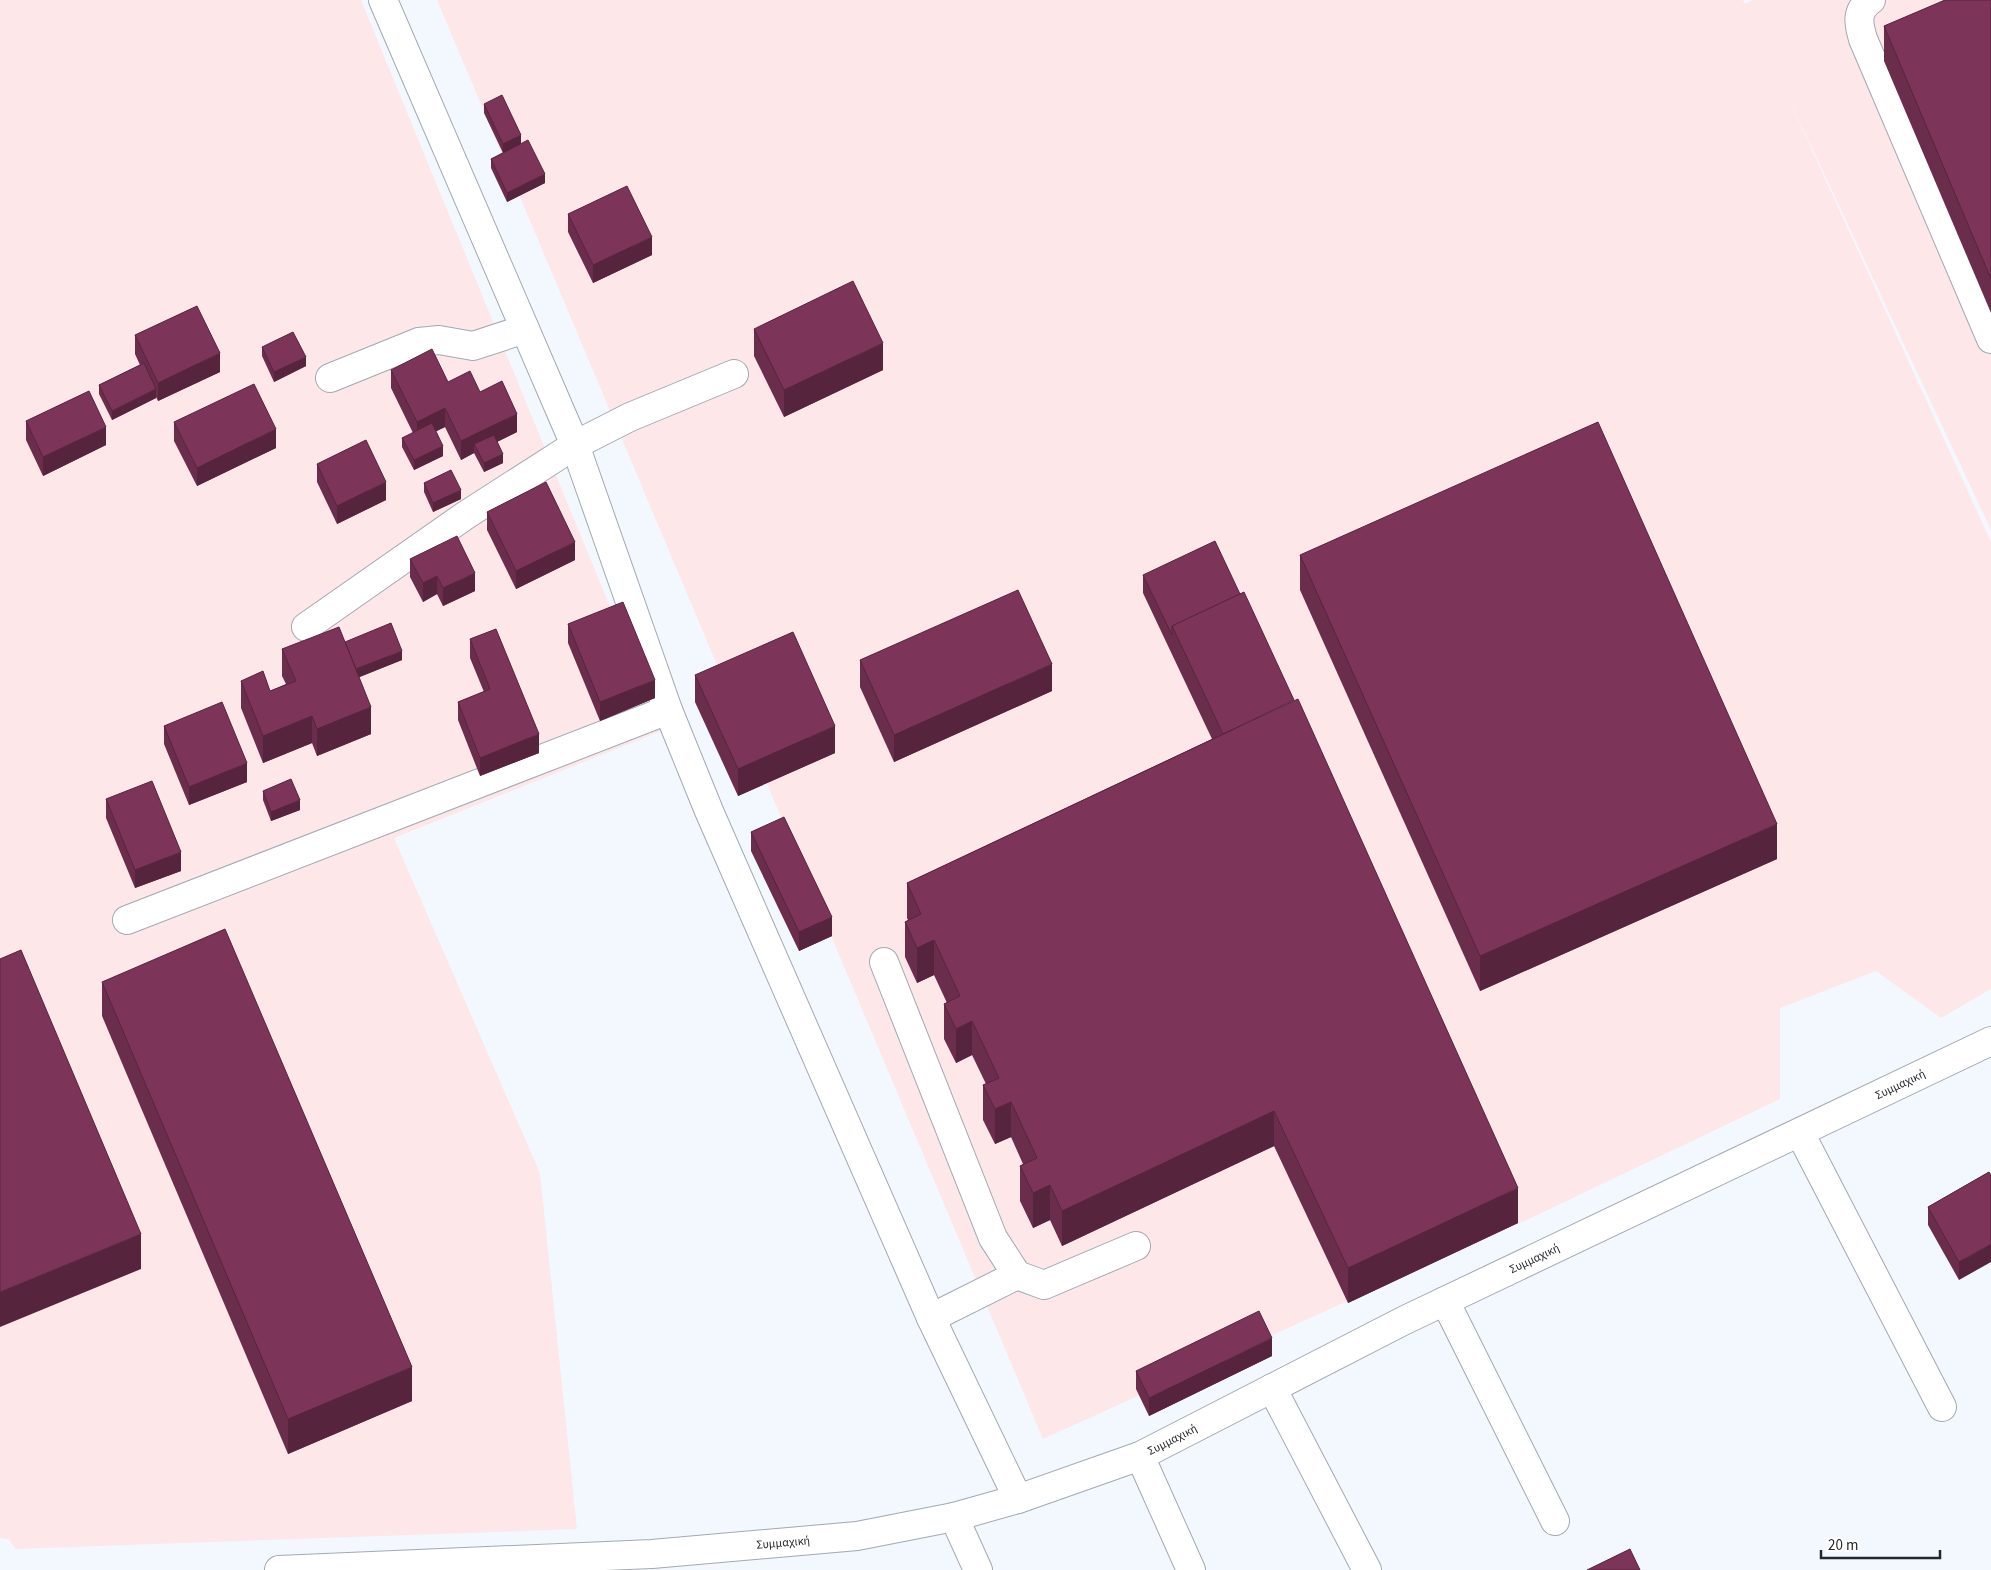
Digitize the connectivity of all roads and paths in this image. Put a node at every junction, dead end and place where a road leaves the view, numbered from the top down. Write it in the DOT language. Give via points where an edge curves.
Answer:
graph roads {
  1 [pos="383,0"];
  2 [pos="1872,0"];
  3 [pos="525,329"];
  4 [pos="1991,339"];
  5 [pos="734,374"];
  6 [pos="330,378"];
  7 [pos="575,445"];
  8 [pos="306,627"];
  9 [pos="668,710"];
  10 [pos="127,920"];
  11 [pos="884,962"];
  12 [pos="1991,1041"];
  13 [pos="1800,1133"];
  14 [pos="1136,1246"];
  15 [pos="1017,1275"];
  16 [pos="1445,1301"];
  17 [pos="931,1318"];
  18 [pos="1272,1388"];
  19 [pos="1942,1407"];
  20 [pos="1140,1456"];
  21 [pos="1018,1499"];
  22 [pos="954,1517"];
  23 [pos="1555,1521"];
  24 [pos="334,1568"];
  25 [pos="278,1570"];
  26 [pos="978,1570"];
  27 [pos="1191,1570"];
  28 [pos="1367,1570"];
  1 -- 3 [label="street"];
  2 -- 4 [label="street" via="1863,6 1857,20 1863,39"];
  3 -- 6 [label="street" via="473,346 439,340 419,342"];
  3 -- 7 [label="street"];
  5 -- 7 [label="street" via="630,417"];
  7 -- 8 [label="street" via="466,515"];
  7 -- 9 [label="street"];
  9 -- 10 [label="street"];
  9 -- 17 [label="street" via="708,811"];
  11 -- 15 [label="street" via="994,1238"];
  12 -- 13 [label="street, Συμμαχική"];
  13 -- 16 [label="street, Συμμαχική"];
  13 -- 19 [label="street"];
  14 -- 15 [label="street" via="1044,1285"];
  15 -- 17 [label="street"];
  16 -- 18 [label="street, Συμμαχική"];
  16 -- 23 [label="street"];
  17 -- 21 [label="street"];
  18 -- 20 [label="street, Συμμαχική"];
  18 -- 28 [label="street"];
  20 -- 21 [label="street, Συμμαχική"];
  20 -- 27 [label="street"];
  21 -- 22 [label="street, Συμμαχική"];
  22 -- 24 [label="street, Συμμαχική" via="857,1536 652,1554"];
  22 -- 26 [label="street"];
  24 -- 25 [label="street, Συμμαχική"];
}
